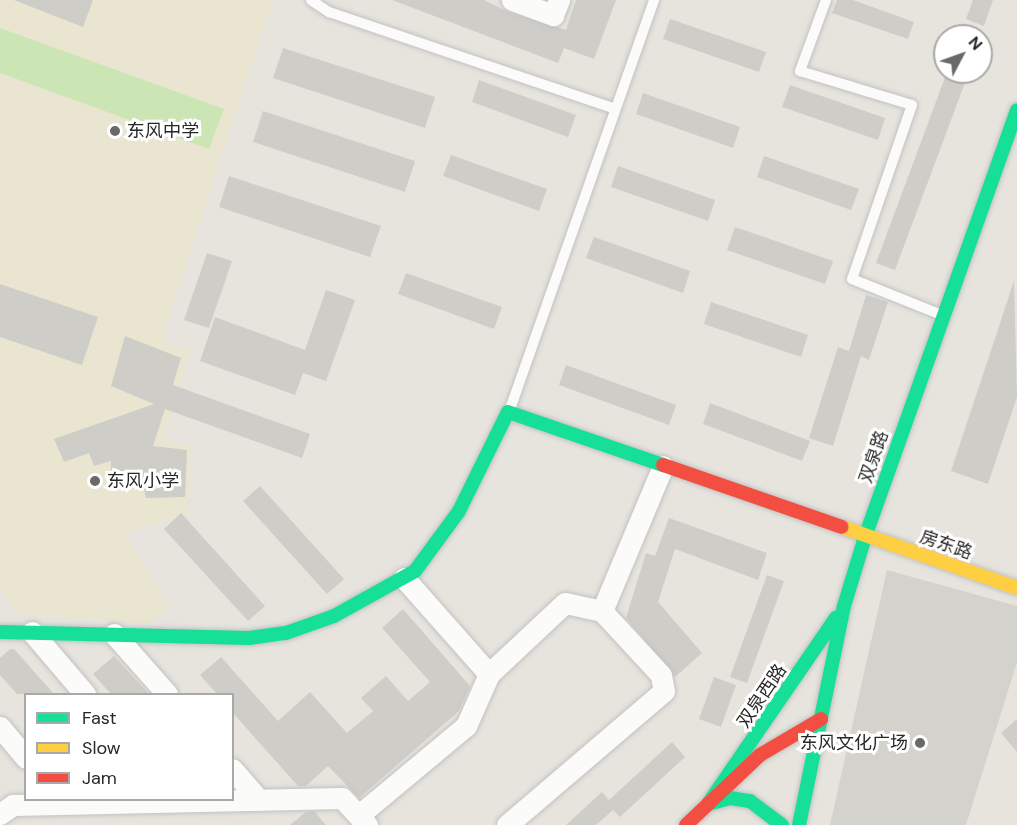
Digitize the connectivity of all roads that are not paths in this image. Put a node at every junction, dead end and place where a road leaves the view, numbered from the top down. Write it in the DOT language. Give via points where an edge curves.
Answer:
graph roads {
  1 [pos="310,0"];
  2 [pos="512,0"];
  3 [pos="559,0"];
  4 [pos="654,0"];
  5 [pos="826,0"];
  6 [pos="615,109"];
  7 [pos="1017,110"];
  8 [pos="942,315"];
  9 [pos="508,412"];
  10 [pos="663,466"];
  11 [pos="865,537"];
  12 [pos="404,578"];
  13 [pos="1017,588"];
  14 [pos="844,606"];
  15 [pos="602,611"];
  16 [pos="0,632"];
  17 [pos="32,632"];
  18 [pos="114,634"];
  19 [pos="489,674"];
  20 [pos="84,693"];
  21 [pos="166,693"];
  22 [pos="821,719"];
  23 [pos="0,727"];
  24 [pos="24,756"];
  25 [pos="234,771"];
  26 [pos="234,800"];
  27 [pos="259,800"];
  28 [pos="174,801"];
  29 [pos="61,802"];
  30 [pos="708,804"];
  31 [pos="0,814"];
  32 [pos="363,820"];
  33 [pos="507,825"];
  34 [pos="686,825"];
  35 [pos="782,825"];
  36 [pos="799,825"];
  1 -- 6 [label="lane" via="329,12"];
  2 -- 3 [label="street" via="553,15"];
  4 -- 6 [label="lane"];
  5 -- 8 [label="lane" via="800,71 912,105 852,279"];
  6 -- 9 [label="lane"];
  7 -- 8 [label="street, 双泉路"];
  8 -- 11 [label="street, 双泉路"];
  9 -- 10 [label="street, 房东路"];
  9 -- 12 [label="street" via="459,511 415,571"];
  10 -- 11 [label="street, 房东路"];
  10 -- 15 [label="street"];
  11 -- 13 [label="street, 房东路"];
  11 -- 14 [label="street, 双泉路"];
  12 -- 18 [label="street" via="334,616 286,633 249,638"];
  12 -- 19 [label="street"];
  14 -- 22 [label="street, 双泉路"];
  14 -- 30 [label="street, 双泉西路"];
  15 -- 19 [label="street" via="565,603"];
  15 -- 33 [label="street" via="661,675 664,691"];
  16 -- 17 [label="street"];
  17 -- 18 [label="street"];
  17 -- 20 [label="street"];
  18 -- 21 [label="street"];
  19 -- 32 [label="street" via="466,726"];
  22 -- 30 [label="street, 双泉西路" via="760,755"];
  22 -- 36 [label="street, 双泉路"];
  23 -- 24 [label="street"];
  25 -- 27 [label="street"];
  26 -- 27 [label="street"];
  27 -- 32 [label="street" via="342,798"];
  28 -- 29 [label="street"];
  29 -- 31 [label="street" via="13,805"];
  30 -- 34 [label="street, 双泉西路"];
  30 -- 35 [label="street" via="730,798 750,801"];
}
